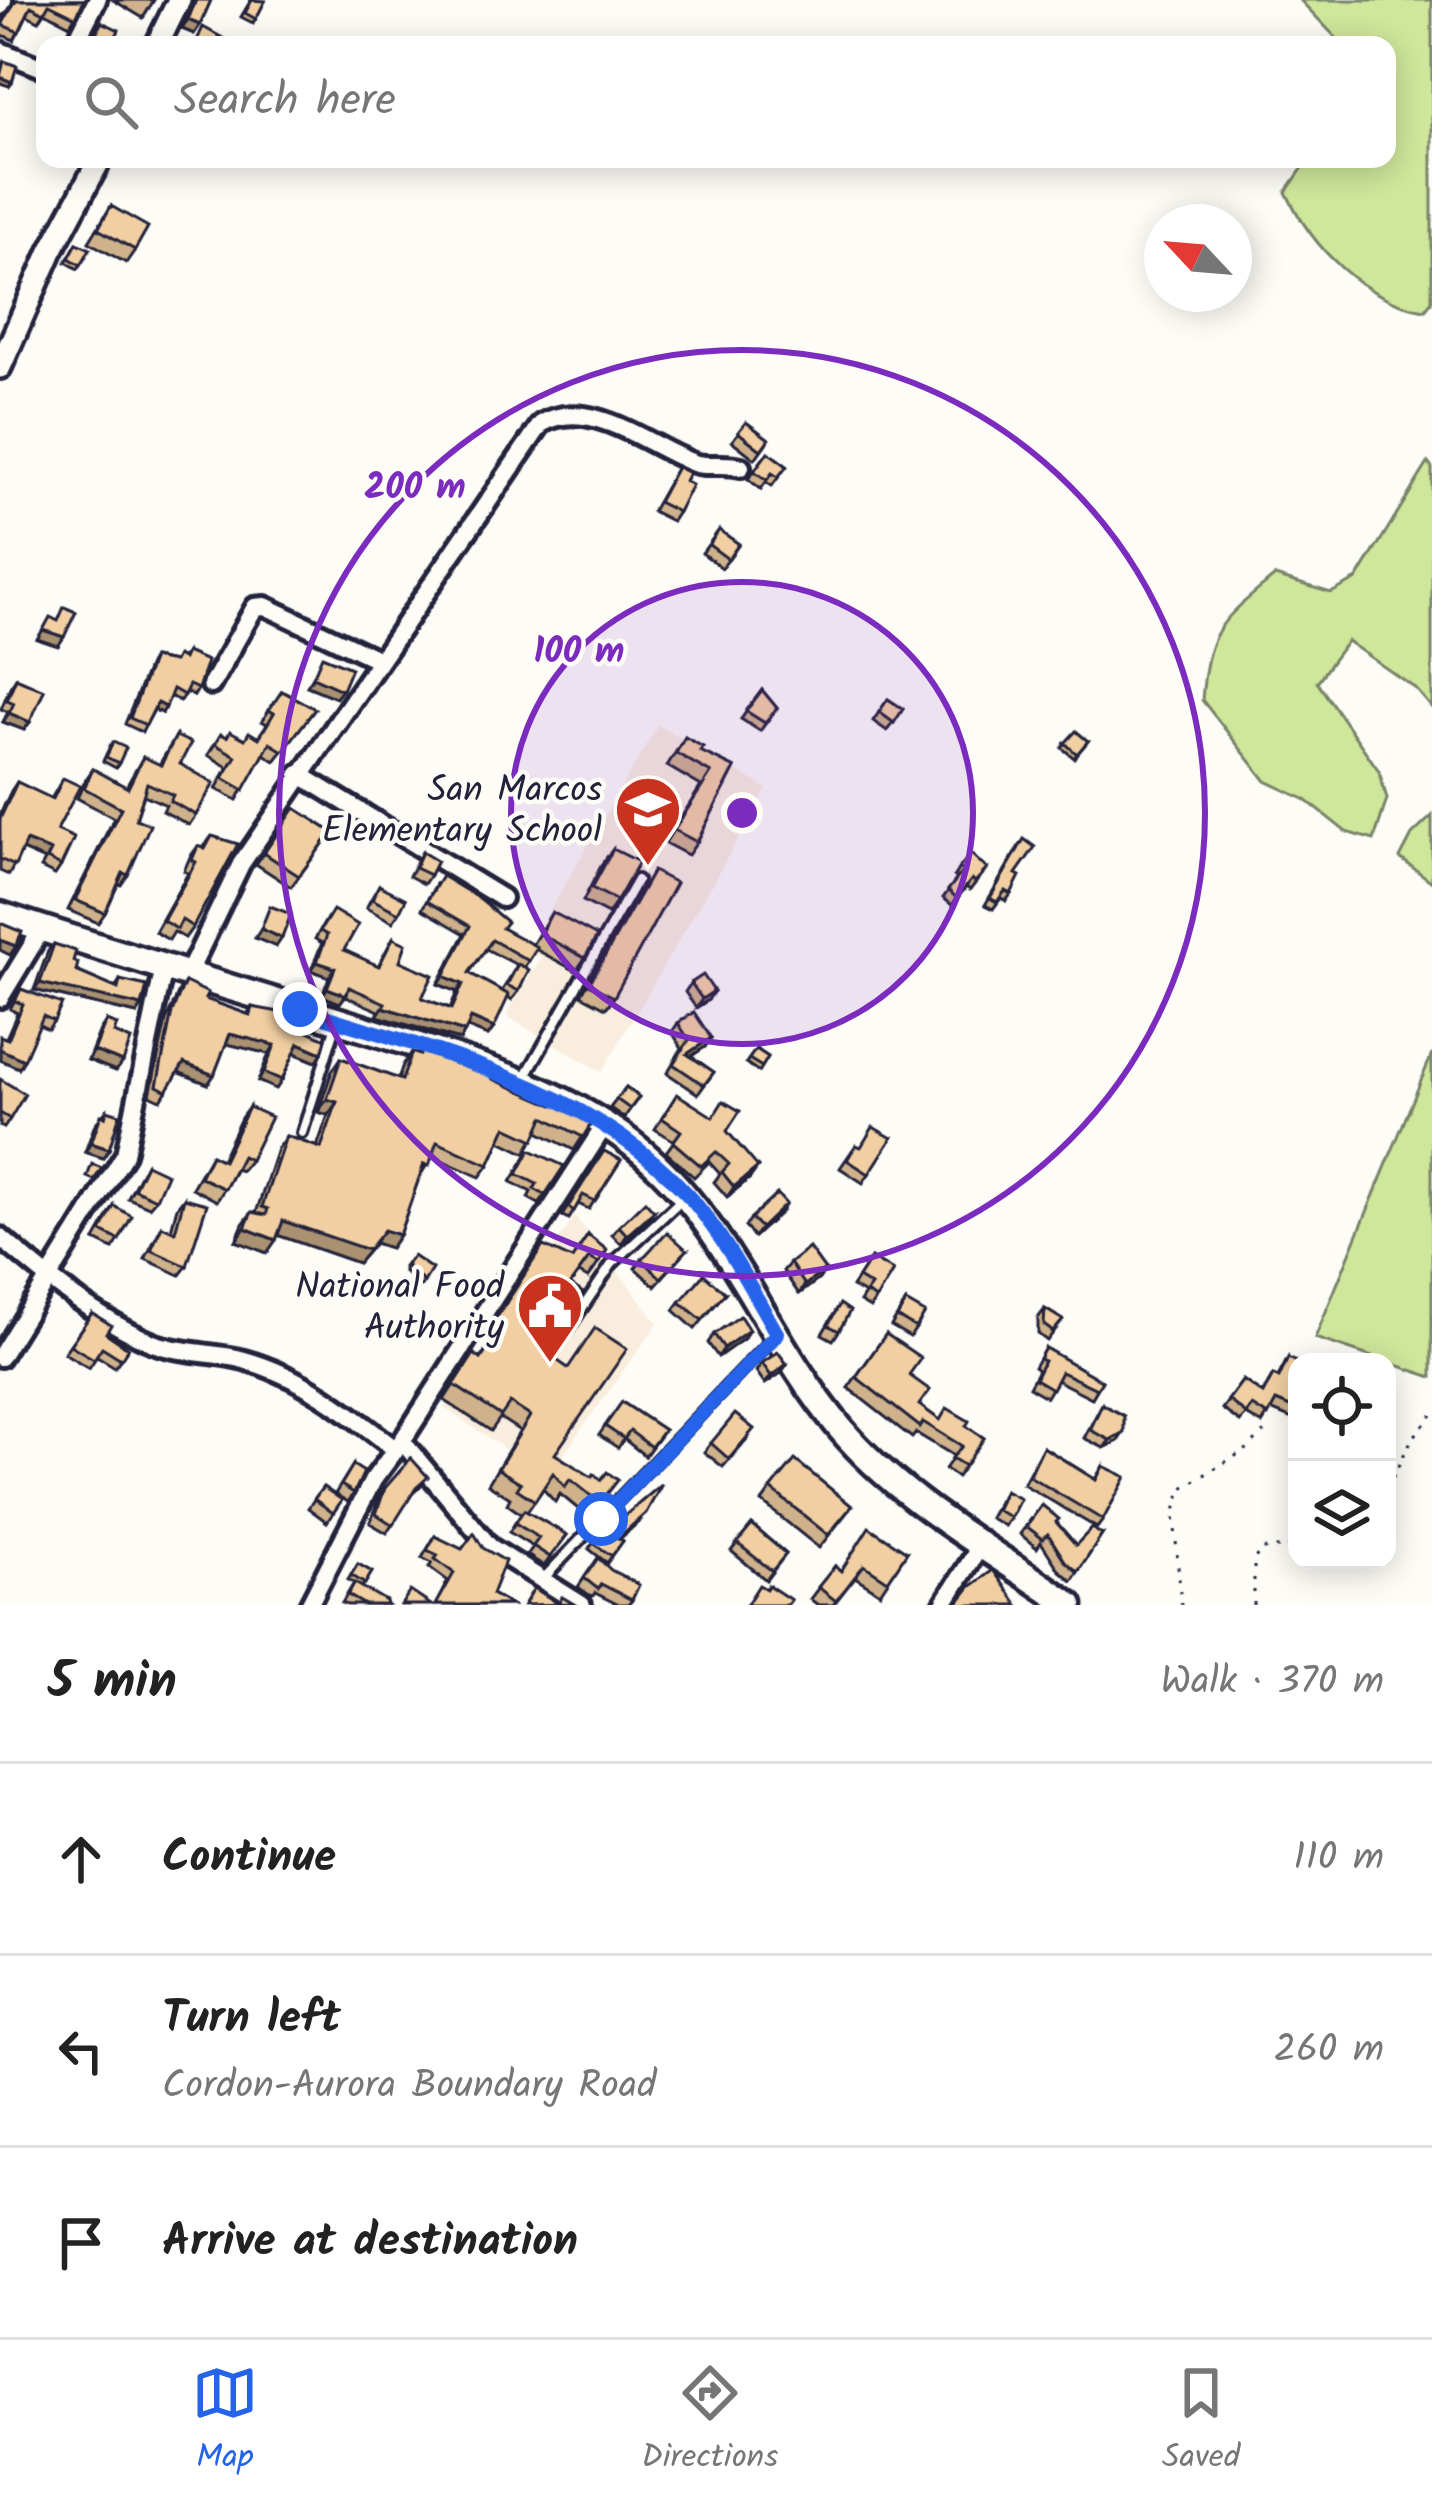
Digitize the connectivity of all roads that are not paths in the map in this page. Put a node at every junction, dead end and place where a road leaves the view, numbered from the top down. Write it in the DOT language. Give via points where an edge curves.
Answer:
graph roads {
  1 [pos="97,0"];
  2 [pos="179,0"];
  3 [pos="79,36"];
  4 [pos="161,36"];
  5 [pos="0,50"];
  6 [pos="36,65"];
  7 [pos="95,168"];
  8 [pos="0,367"];
  9 [pos="741,467"];
  10 [pos="379,660"];
  11 [pos="211,685"];
  12 [pos="299,774"];
  13 [pos="637,880"];
  14 [pos="502,898"];
  15 [pos="0,914"];
  16 [pos="42,928"];
  17 [pos="176,970"];
  18 [pos="0,998"];
  19 [pos="338,1021"];
  20 [pos="521,1083"];
  21 [pos="605,1125"];
  22 [pos="302,1133"];
  23 [pos="687,1194"];
  24 [pos="0,1238"];
  25 [pos="47,1277"];
  26 [pos="777,1334"];
  27 [pos="0,1357"];
  28 [pos="545,1364"];
  29 [pos="399,1445"];
  30 [pos="981,1545"];
  31 [pos="1033,1579"];
  32 [pos="542,1581"];
  33 [pos="309,1605"];
  34 [pos="582,1605"];
  35 [pos="943,1605"];
  36 [pos="1041,1605"];
  37 [pos="1070,1605"];
  1 -- 3 [label="street"];
  2 -- 4 [label="street"];
  5 -- 6 [label="street"];
  7 -- 8 [label="street"];
  9 -- 10 [label="street" via="701,466 591,417 555,416 531,435"];
  10 -- 11 [label="street" via="255,607"];
  10 -- 12 [label="street"];
  12 -- 14 [label="street"];
  12 -- 17 [label="street"];
  13 -- 20 [label="lane"];
  15 -- 16 [label="main road"];
  16 -- 17 [label="main road"];
  16 -- 18 [label="street"];
  17 -- 19 [label="main road"];
  17 -- 25 [label="street" via="125,1154"];
  19 -- 20 [label="main road"];
  19 -- 22 [label="lane"];
  20 -- 21 [label="main road"];
  21 -- 23 [label="main road"];
  21 -- 29 [label="street"];
  23 -- 26 [label="main road"];
  23 -- 28 [label="lane" via="612,1264"];
  24 -- 25 [label="street"];
  25 -- 27 [label="street"];
  25 -- 29 [label="street" via="152,1342 290,1375"];
  26 -- 30 [label="main road" via="842,1430"];
  26 -- 32 [label="lane"];
  29 -- 32 [label="street" via="490,1547"];
  29 -- 33 [label="street"];
  30 -- 31 [label="main road"];
  30 -- 35 [label="street"];
  31 -- 36 [label="street"];
  31 -- 37 [label="main road"];
  32 -- 34 [label="street"];
}
